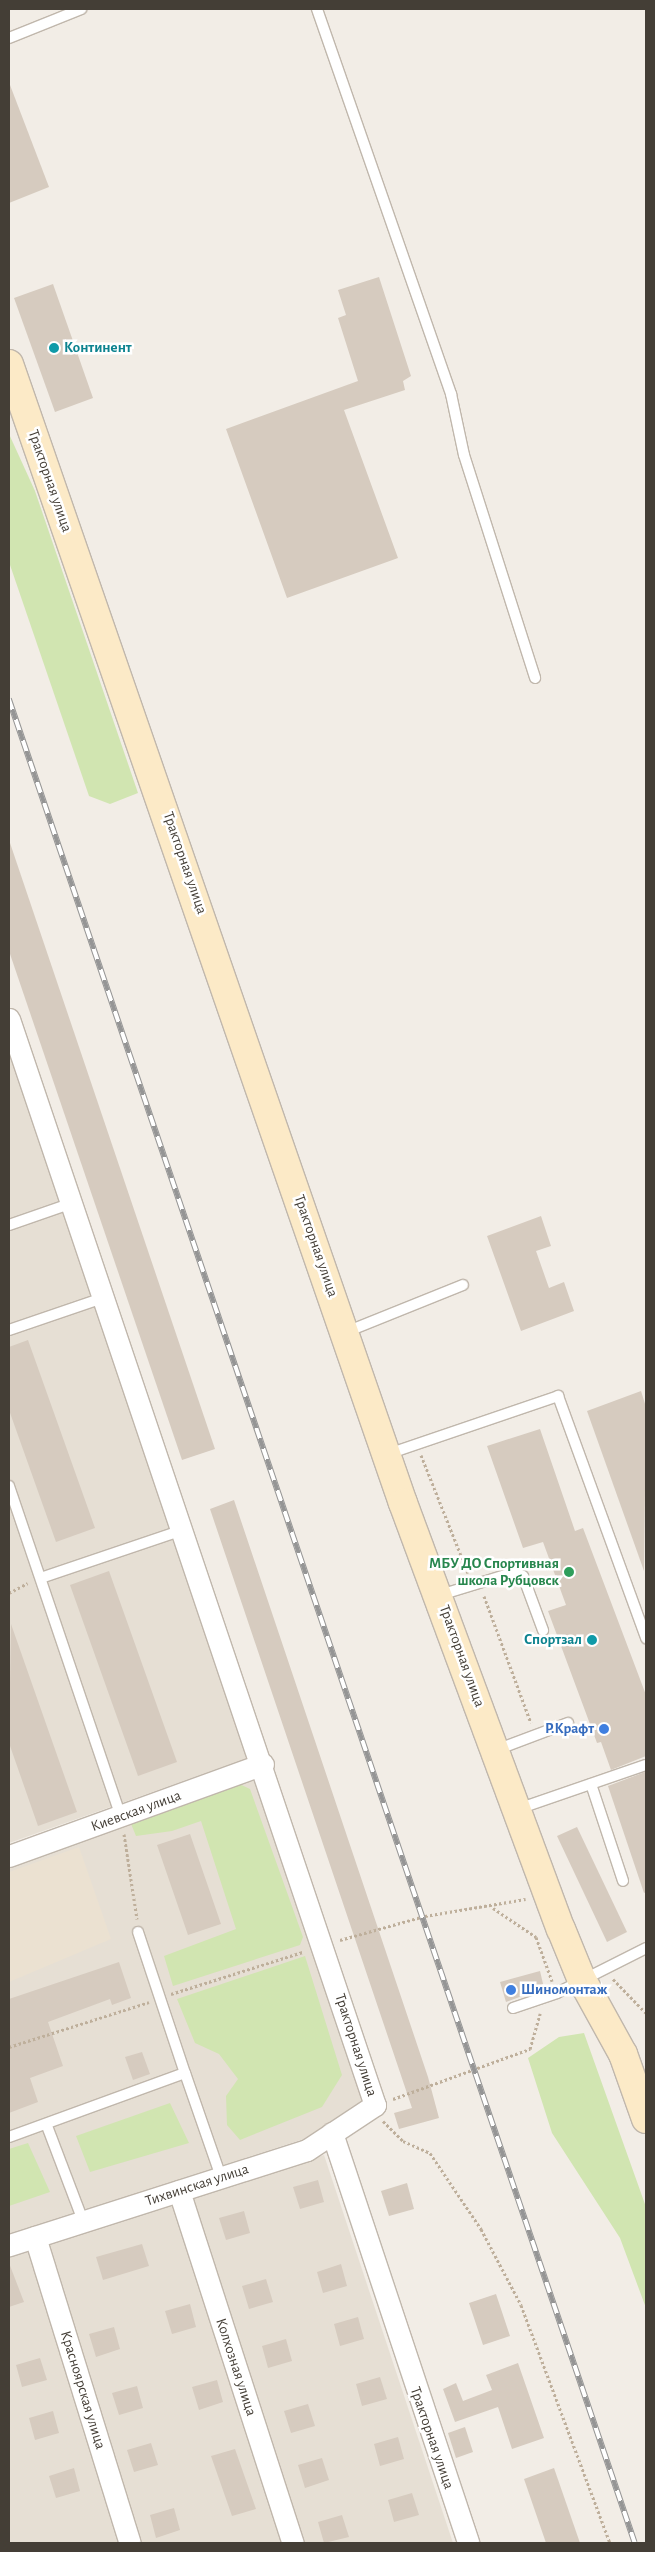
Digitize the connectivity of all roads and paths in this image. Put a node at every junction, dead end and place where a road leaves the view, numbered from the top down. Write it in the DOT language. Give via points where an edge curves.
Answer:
graph roads {
  1 [pos="81,9"];
  2 [pos="318,9"];
  3 [pos="9,38"];
  4 [pos="9,364"];
  5 [pos="535,678"];
  6 [pos="9,1019"];
  7 [pos="72,1203"];
  8 [pos="9,1226"];
  9 [pos="462,1285"];
  10 [pos="104,1298"];
  11 [pos="9,1330"];
  12 [pos="345,1332"];
  13 [pos="417,1444"];
  14 [pos="387,1455"];
  15 [pos="9,1486"];
  16 [pos="13,1512"];
  17 [pos="183,1530"];
  18 [pos="41,1578"];
  19 [pos="553,1580"];
  20 [pos="544,1583"];
  21 [pos="476,1584"];
  22 [pos="9,1593"];
  23 [pos="440,1595"];
  24 [pos="543,1630"];
  25 [pos="646,1638"];
  26 [pos="568,1723"];
  27 [pos="536,1736"];
  28 [pos="495,1751"];
  29 [pos="263,1764"];
  30 [pos="646,1765"];
  31 [pos="591,1784"];
  32 [pos="518,1810"];
  33 [pos="122,1816"];
  34 [pos="9,1856"];
  35 [pos="623,1881"];
  36 [pos="549,1895"];
  37 [pos="492,1907"];
  38 [pos="138,1932"];
  39 [pos="323,1946"];
  40 [pos="646,1948"];
  41 [pos="592,1973"];
  42 [pos="556,1993"];
  43 [pos="544,1998"];
  44 [pos="513,2008"];
  45 [pos="646,2013"];
  46 [pos="185,2073"];
  47 [pos="639,2076"];
  48 [pos="375,2105"];
  49 [pos="646,2119"];
  50 [pos="47,2126"];
  51 [pos="332,2133"];
  52 [pos="9,2136"];
  53 [pos="221,2178"];
  54 [pos="179,2191"];
  55 [pos="83,2221"];
  56 [pos="35,2237"];
  57 [pos="9,2245"];
  58 [pos="130,2543"];
  59 [pos="293,2543"];
  60 [pos="468,2543"];
  61 [pos="610,2543"];
  1 -- 3 [label="lane"];
  2 -- 5 [label="lane" via="451,394 464,455"];
  4 -- 12 [label="street, Тракторная улица"];
  6 -- 7 [label="street, Тракторная улица"];
  7 -- 8 [label="lane"];
  7 -- 10 [label="street, Тракторная улица"];
  9 -- 12 [label="lane"];
  10 -- 11 [label="lane"];
  10 -- 17 [label="street, Тракторная улица"];
  12 -- 14 [label="street, Тракторная улица"];
  13 -- 14 [label="lane"];
  13 -- 21 [label="path"];
  13 -- 25 [label="lane" via="558,1396"];
  14 -- 23 [label="street, Тракторная улица"];
  15 -- 16 [label="lane"];
  16 -- 18 [label="lane"];
  17 -- 18 [label="lane"];
  17 -- 29 [label="street, Тракторная улица"];
  18 -- 22 [label="path"];
  18 -- 33 [label="lane"];
  19 -- 20 [label="path"];
  21 -- 23 [label="lane"];
  21 -- 24 [label="lane" via="515,1572 524,1576"];
  21 -- 27 [label="path"];
  23 -- 28 [label="street, Тракторная улица"];
  26 -- 27 [label="lane"];
  27 -- 28 [label="lane"];
  28 -- 32 [label="street, Тракторная улица"];
  29 -- 33 [label="street, Киевская улица"];
  29 -- 39 [label="street, Тракторная улица"];
  30 -- 31 [label="lane"];
  31 -- 32 [label="lane"];
  31 -- 35 [label="lane"];
  32 -- 36 [label="street, Тракторная улица"];
  33 -- 34 [label="street, Киевская улица"];
  33 -- 38 [label="path"];
  36 -- 37 [label="path"];
  36 -- 41 [label="street, Тракторная улица"];
  37 -- 39 [label="path" via="425,1916"];
  37 -- 42 [label="path" via="536,1938"];
  38 -- 46 [label="lane"];
  39 -- 48 [label="street, Тракторная улица"];
  40 -- 41 [label="lane"];
  41 -- 42 [label="lane"];
  41 -- 45 [label="path"];
  41 -- 47 [label="street, Тракторная улица"];
  42 -- 43 [label="lane"];
  43 -- 44 [label="lane"];
  43 -- 48 [label="path" via="530,2049"];
  46 -- 50 [label="lane"];
  46 -- 53 [label="lane"];
  47 -- 49 [label="street, Тракторная улица"];
  48 -- 51 [label="street, Тихвинская улица"];
  48 -- 61 [label="path" via="385,2125 403,2141 430,2153 481,2229 521,2305"];
  50 -- 52 [label="lane"];
  50 -- 55 [label="lane"];
  51 -- 53 [label="street, Тихвинская улица" via="307,2150"];
  51 -- 60 [label="street, Тракторная улица"];
  53 -- 54 [label="street, Тихвинская улица"];
  54 -- 55 [label="street, Тихвинская улица"];
  54 -- 59 [label="street, Колхозная улица"];
  55 -- 56 [label="street, Тихвинская улица"];
  56 -- 57 [label="street, Тихвинская улица"];
  56 -- 58 [label="street, Красноярская улица"];
}
